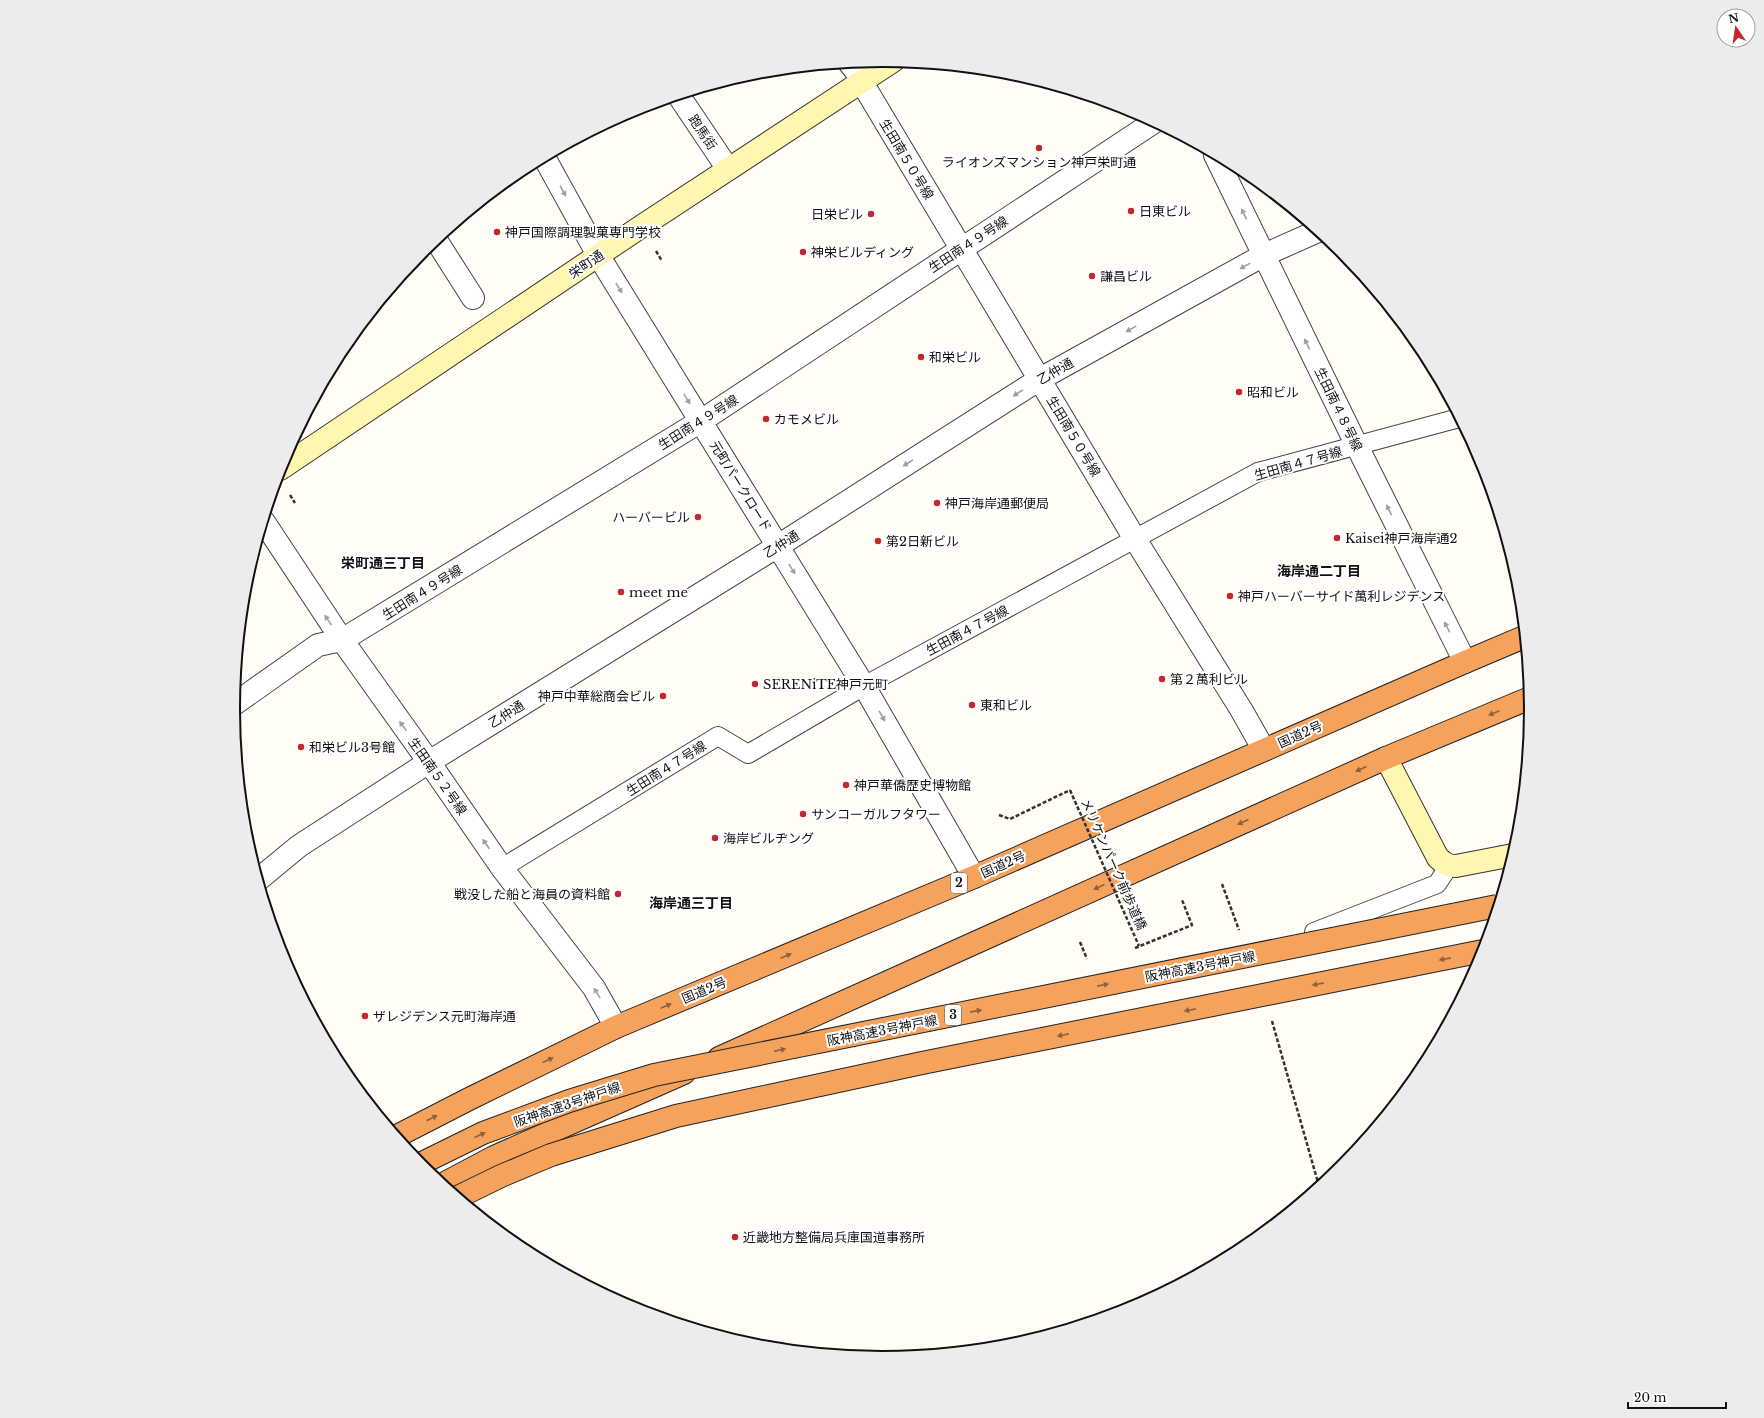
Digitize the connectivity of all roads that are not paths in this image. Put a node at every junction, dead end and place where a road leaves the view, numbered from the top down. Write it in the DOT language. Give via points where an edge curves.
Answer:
graph roads {
  1 [pos="883,67"];
  2 [pos="851,68"];
  3 [pos="861,81"];
  4 [pos="681,99"];
  5 [pos="1149,125"];
  6 [pos="547,162"];
  7 [pos="1219,163"];
  8 [pos="728,169"];
  9 [pos="1313,233"];
  10 [pos="439,245"];
  11 [pos="961,248"];
  12 [pos="598,255"];
  13 [pos="1264,255"];
  14 [pos="473,298"];
  15 [pos="1040,379"];
  16 [pos="1455,419"];
  17 [pos="701,421"];
  18 [pos="1357,446"];
  19 [pos="289,463"];
  20 [pos="267,526"];
  21 [pos="1136,538"];
  22 [pos="778,546"];
  23 [pos="1520,639"];
  24 [pos="342,640"];
  25 [pos="1465,662"];
  26 [pos="864,686"];
  27 [pos="240,700"];
  28 [pos="1524,701"];
  29 [pos="1264,750"];
  30 [pos="1386,758"];
  31 [pos="429,762"];
  32 [pos="1507,855"];
  33 [pos="1449,866"];
  34 [pos="502,868"];
  35 [pos="262,876"];
  36 [pos="974,877"];
  37 [pos="1492,907"];
  38 [pos="1314,932"];
  39 [pos="1476,952"];
  40 [pos="616,1027"];
  41 [pos="401,1134"];
  42 [pos="426,1161"];
  43 [pos="448,1181"];
  44 [pos="462,1195"];
  1 -- 3 [label="street, 栄町通"];
  2 -- 3 [label="lane"];
  3 -- 8 [label="street, 栄町通"];
  3 -- 11 [label="street, 生田南５０号線"];
  4 -- 8 [label="street, 跑馬街"];
  5 -- 11 [label="street, 生田南４９号線"];
  6 -- 12 [label="street, 元町パークロード, one-way"];
  13 -- 7 [label="street, 生田南４８号線, one-way"];
  8 -- 12 [label="street, 栄町通"];
  9 -- 13 [label="street, 乙仲通"];
  10 -- 14 [label="street"];
  11 -- 15 [label="street, 生田南５０号線"];
  11 -- 17 [label="street, 生田南４９号線"];
  12 -- 17 [label="street, 元町パークロード, one-way"];
  12 -- 19 [label="street, 栄町通"];
  13 -- 15 [label="street, 乙仲通, one-way"];
  18 -- 13 [label="street, 生田南４８号線, one-way"];
  15 -- 21 [label="street, 生田南５０号線"];
  15 -- 22 [label="street, 乙仲通, one-way"];
  16 -- 18 [label="lane, 生田南４７号線"];
  17 -- 22 [label="street, 元町パークロード"];
  17 -- 24 [label="street, 生田南４９号線"];
  18 -- 21 [label="lane, 生田南４７号線" via="1258,472"];
  25 -- 18 [label="street, 生田南４８号線, one-way"];
  24 -- 20 [label="street, 生田南５２号線, one-way"];
  21 -- 26 [label="lane, 生田南４７号線"];
  21 -- 29 [label="street, 生田南５０号線"];
  22 -- 26 [label="street, 元町パークロード, one-way"];
  22 -- 31 [label="street, 乙仲通"];
  23 -- 25 [label="highway, 国道2号 / 2"];
  24 -- 27 [label="street, 生田南４９号線" via="318,645"];
  31 -- 24 [label="street, 生田南５２号線, one-way"];
  25 -- 29 [label="highway, 国道2号 / 2"];
  26 -- 34 [label="lane, 生田南４７号線" via="748,754 718,736"];
  26 -- 36 [label="street, 元町パークロード, one-way"];
  28 -- 30 [label="highway, one-way"];
  29 -- 36 [label="highway, 国道2号 / 2"];
  30 -- 33 [label="street" via="1438,858"];
  30 -- 43 [label="highway, one-way" via="494,1157"];
  34 -- 31 [label="street, 生田南５２号線, one-way"];
  31 -- 35 [label="street, 乙仲通" via="299,846"];
  32 -- 33 [label="street"];
  33 -- 38 [label="lane" via="1437,884"];
  40 -- 34 [label="street, 生田南５２号線, one-way" via="594,988"];
  40 -- 36 [label="highway, 国道2号 / 2, one-way"];
  42 -- 37 [label="highway, 阪神高速3号神戸線 / 3, one-way, bridge" via="490,1130 569,1101 654,1075"];
  39 -- 44 [label="highway, one-way, bridge" via="922,1063 676,1116 551,1155"];
  41 -- 40 [label="highway, 国道2号 / 2, one-way"];
}
